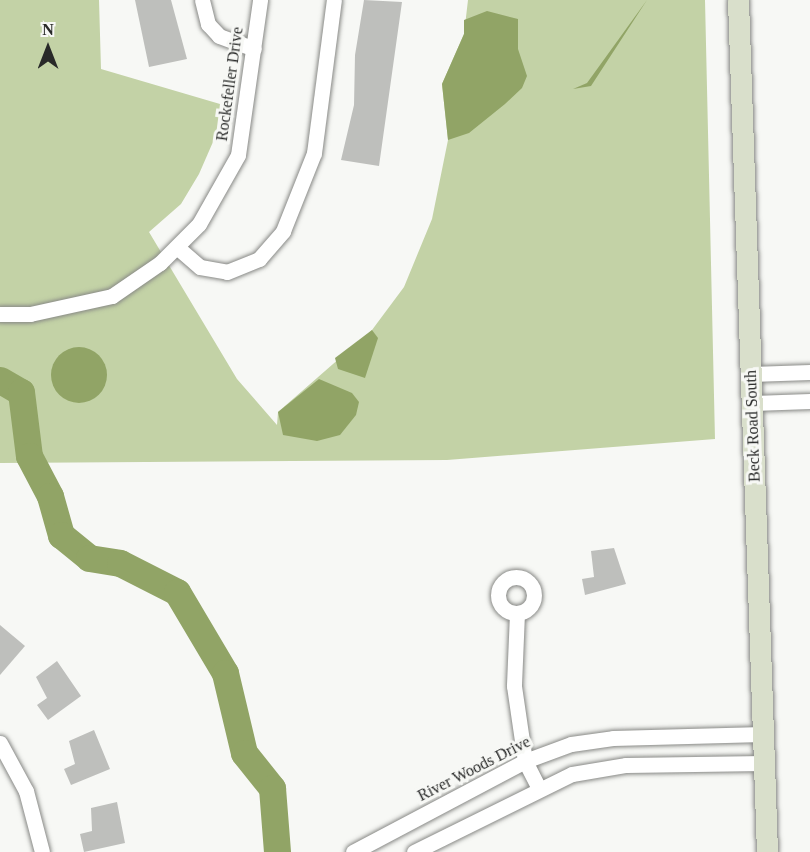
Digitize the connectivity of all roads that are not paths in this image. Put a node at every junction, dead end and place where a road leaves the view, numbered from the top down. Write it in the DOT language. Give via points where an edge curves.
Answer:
graph roads {
  1 [pos="202,0"];
  2 [pos="260,0"];
  3 [pos="334,0"];
  4 [pos="738,0"];
  5 [pos="254,49"];
  6 [pos="178,248"];
  7 [pos="0,314"];
  8 [pos="810,372"];
  9 [pos="751,374"];
  10 [pos="810,401"];
  11 [pos="753,403"];
  12 [pos="518,613"];
  13 [pos="763,734"];
  14 [pos="0,743"];
  15 [pos="525,761"];
  16 [pos="764,763"];
  17 [pos="538,787"];
  18 [pos="42,852"];
  19 [pos="353,852"];
  20 [pos="414,852"];
  21 [pos="767,852"];
  1 -- 5 [label="street" via="208,24 219,36"];
  2 -- 5 [label="street, Rockefeller Drive"];
  3 -- 6 [label="street" via="314,153 274,244 244,268 227,272 200,267"];
  4 -- 9 [label="main road, Beck Road South"];
  5 -- 6 [label="street, Rockefeller Drive" via="238,155 213,205"];
  6 -- 7 [label="street, Rockefeller Drive" via="112,296 30,314"];
  8 -- 9 [label="street"];
  9 -- 11 [label="main road, Beck Road South"];
  10 -- 11 [label="street"];
  11 -- 13 [label="main road, Beck Road South"];
  12 -- 15 [label="street" via="514,686"];
  13 -- 15 [label="street, River Woods Drive" via="595,740"];
  13 -- 16 [label="main road, Beck Road South"];
  14 -- 18 [label="street" via="26,791"];
  15 -- 17 [label="street"];
  15 -- 19 [label="street, River Woods Drive"];
  16 -- 17 [label="street" via="610,767"];
  16 -- 21 [label="main road, Beck Road South"];
  17 -- 20 [label="street"];
}
